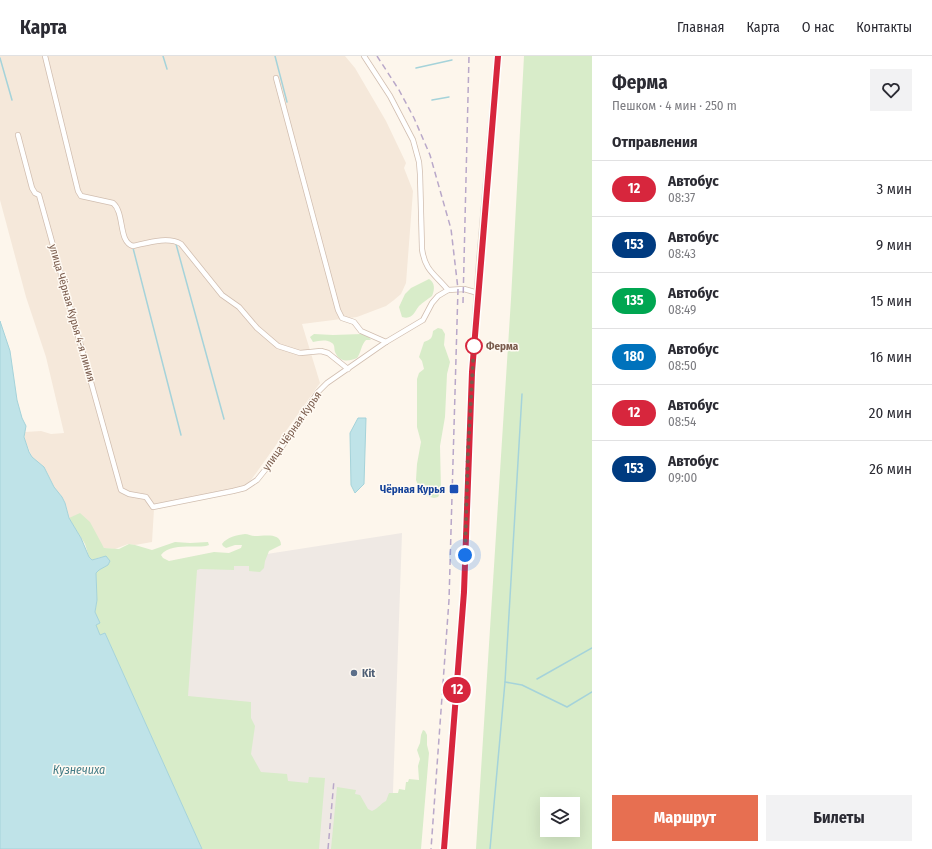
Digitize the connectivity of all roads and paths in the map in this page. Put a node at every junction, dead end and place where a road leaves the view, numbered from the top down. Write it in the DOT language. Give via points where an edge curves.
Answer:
graph roads {
  1 [pos="46,56"];
  2 [pos="364,56"];
  3 [pos="498,56"];
  4 [pos="276,78"];
  5 [pos="18,135"];
  6 [pos="448,290"];
  7 [pos="478,293"];
  8 [pos="386,342"];
  9 [pos="348,369"];
  10 [pos="124,493"];
  11 [pos="444,849"];
  1 -- 9 [label="street" via="81,196 112,203 118,207 125,240 130,245 167,240 181,244 222,295 239,307 257,328 278,346 300,354 321,351 328,353"];
  2 -- 6 [label="street" via="390,96 413,140 419,162 424,260 427,268"];
  3 -- 7 [label="main road"];
  4 -- 8 [label="street" via="338,310 342,318 354,322 361,331"];
  5 -- 10 [label="street, улица Чёрная Курья 4-я линия" via="32,188 39,195 121,490"];
  6 -- 7 [label="street" via="464,289"];
  6 -- 8 [label="street" via="432,303 423,320"];
  7 -- 11 [label="main road" via="472,372 464,592"];
  8 -- 9 [label="street"];
  9 -- 10 [label="street, улица Чёрная Курья" via="318,392 273,460 257,480 245,488 153,507 146,497"];
}
